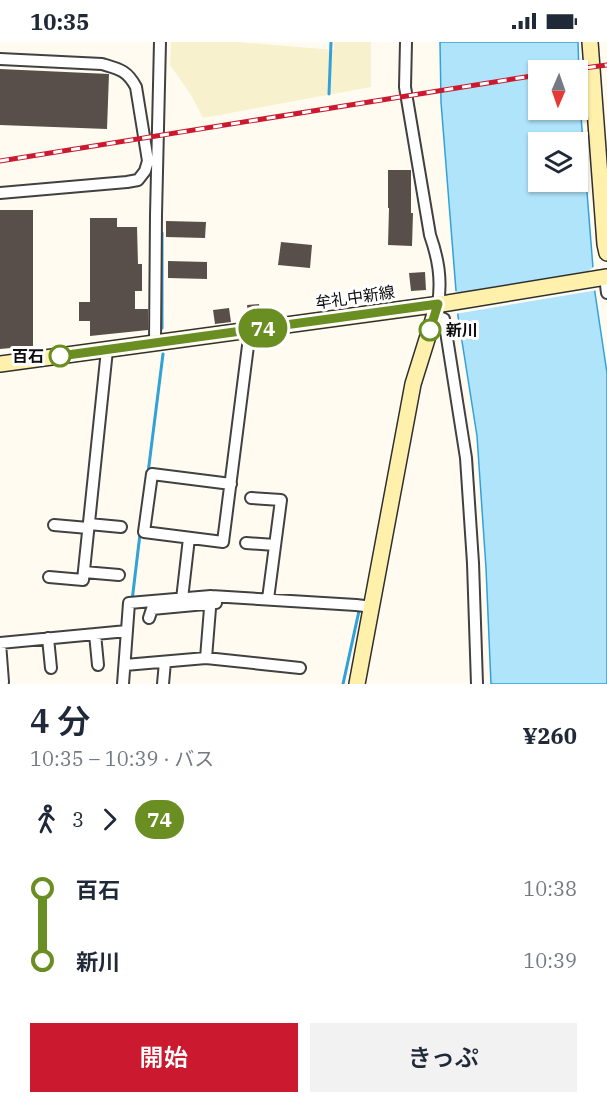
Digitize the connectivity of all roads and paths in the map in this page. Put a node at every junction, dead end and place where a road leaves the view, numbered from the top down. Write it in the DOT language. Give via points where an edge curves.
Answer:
graph roads {
  1 [pos="160,42"];
  2 [pos="406,42"];
  3 [pos="590,42"];
  4 [pos="0,59"];
  5 [pos="0,193"];
  6 [pos="607,254"];
  7 [pos="603,277"];
  8 [pos="607,293"];
  9 [pos="440,307"];
  10 [pos="250,330"];
  11 [pos="155,343"];
  12 [pos="107,350"];
  13 [pos="0,364"];
  14 [pos="231,484"];
  15 [pos="251,498"];
  16 [pos="54,525"];
  17 [pos="88,526"];
  18 [pos="121,527"];
  19 [pos="189,538"];
  20 [pos="246,543"];
  21 [pos="275,545"];
  22 [pos="84,572"];
  23 [pos="118,575"];
  24 [pos="49,577"];
  25 [pos="182,598"];
  26 [pos="268,599"];
  27 [pos="214,601"];
  28 [pos="373,607"];
  29 [pos="149,618"];
  30 [pos="127,631"];
  31 [pos="95,634"];
  32 [pos="48,638"];
  33 [pos="206,658"];
  34 [pos="165,662"];
  35 [pos="98,665"];
  36 [pos="124,665"];
  37 [pos="51,668"];
  38 [pos="300,668"];
  39 [pos="3,682"];
  40 [pos="123,684"];
  41 [pos="164,684"];
  42 [pos="357,684"];
  43 [pos="477,684"];
  1 -- 11 [label="street"];
  2 -- 9 [label="street" via="405,87 436,252"];
  3 -- 6 [label="main road"];
  4 -- 5 [label="street" via="102,64 130,77 136,87 148,161 138,180"];
  7 -- 8 [label="street"];
  7 -- 9 [label="main road, 牟礼中新線"];
  9 -- 10 [label="main road, 牟礼中新線"];
  9 -- 28 [label="main road" via="413,384"];
  9 -- 43 [label="street" via="466,458"];
  10 -- 11 [label="main road, 牟礼中新線"];
  10 -- 14 [label="street"];
  11 -- 12 [label="main road, 牟礼中新線"];
  12 -- 13 [label="main road, 牟礼中新線"];
  12 -- 17 [label="street"];
  14 -- 19 [label="street" via="223,542"];
  14 -- 19 [label="street" via="152,474 144,532"];
  15 -- 21 [label="street" via="281,500"];
  16 -- 17 [label="street"];
  17 -- 18 [label="street"];
  17 -- 22 [label="street"];
  19 -- 25 [label="street"];
  20 -- 21 [label="street"];
  21 -- 26 [label="street"];
  22 -- 23 [label="street"];
  22 -- 24 [label="street" via="83,580"];
  25 -- 27 [label="street"];
  25 -- 30 [label="street" via="129,603"];
  26 -- 27 [label="street"];
  26 -- 28 [label="street"];
  27 -- 29 [label="street" via="152,609"];
  27 -- 33 [label="street"];
  28 -- 42 [label="main road"];
  30 -- 31 [label="street"];
  30 -- 36 [label="street"];
  31 -- 32 [label="street"];
  31 -- 35 [label="street"];
  32 -- 37 [label="street"];
  32 -- 39 [label="street" via="0,643"];
  33 -- 34 [label="street"];
  33 -- 38 [label="street"];
  34 -- 36 [label="street"];
  34 -- 41 [label="street"];
  36 -- 40 [label="street"];
}
